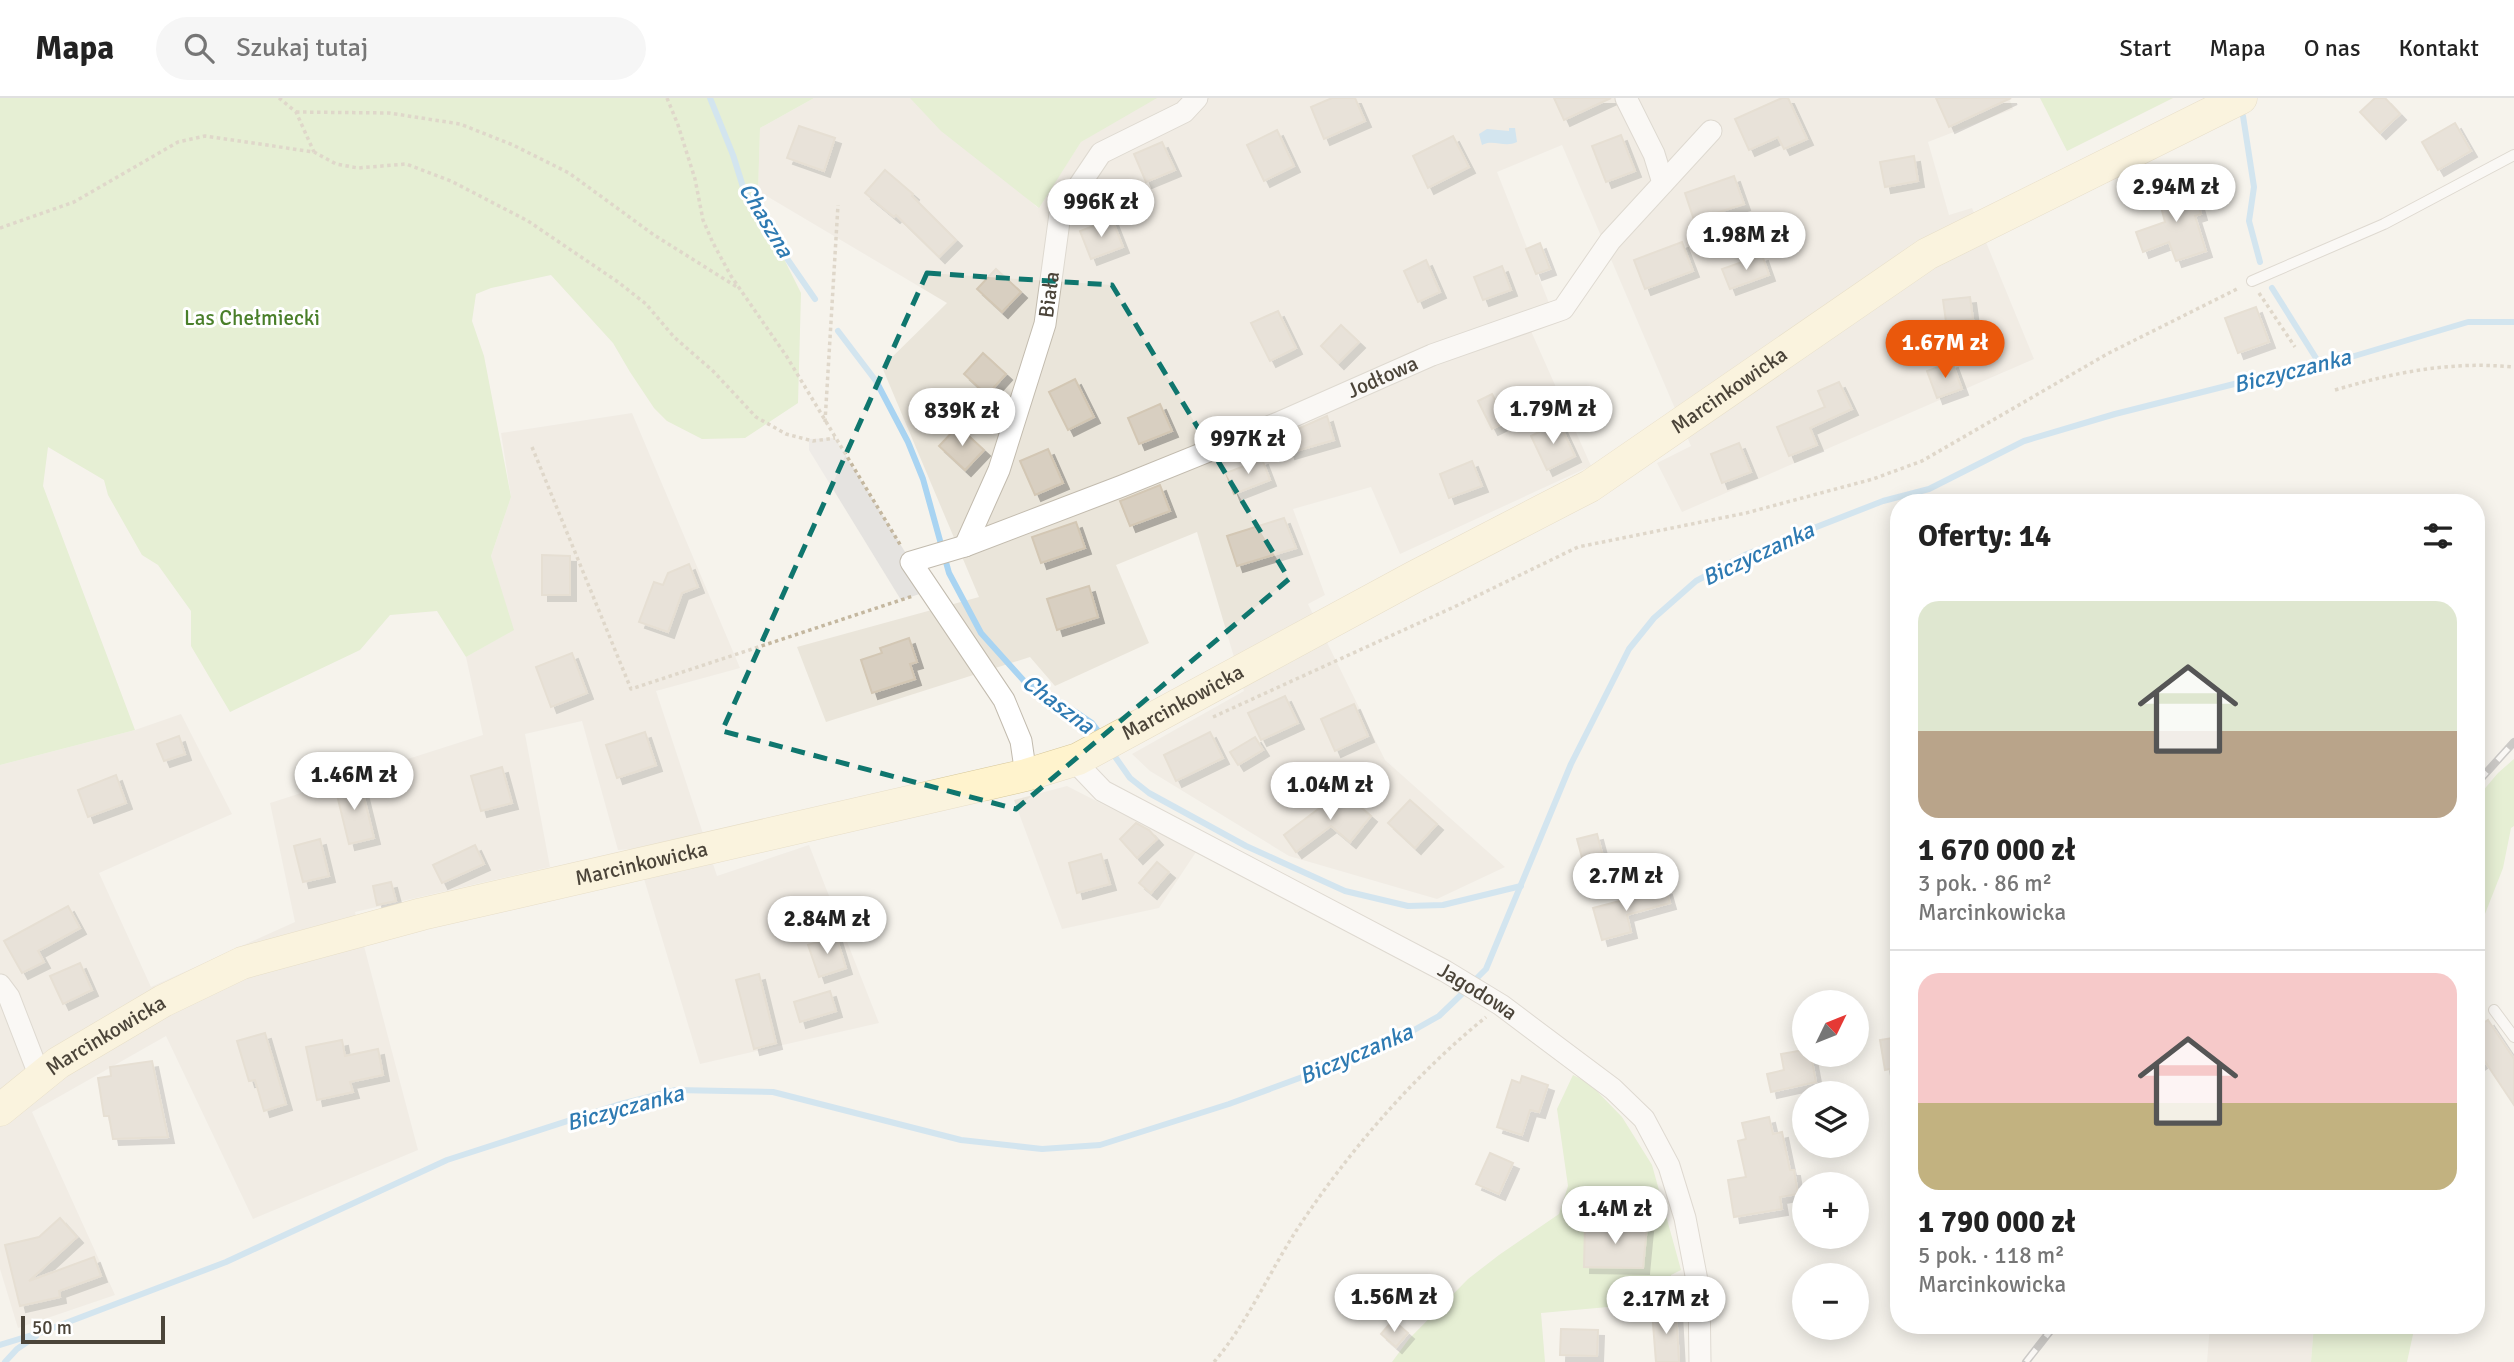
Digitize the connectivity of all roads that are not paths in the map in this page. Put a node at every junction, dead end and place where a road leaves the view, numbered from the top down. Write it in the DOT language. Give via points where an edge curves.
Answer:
graph roads {
  1 [pos="1197,98"];
  2 [pos="1626,98"];
  3 [pos="2241,98"];
  4 [pos="1711,131"];
  5 [pos="2514,155"];
  6 [pos="1663,183"];
  7 [pos="2252,281"];
  8 [pos="949,551"];
  9 [pos="1097,749"];
  10 [pos="1026,775"];
  11 [pos="0,985"];
  12 [pos="2494,1010"];
  13 [pos="2514,1037"];
  14 [pos="40,1077"];
  15 [pos="0,1110"];
  16 [pos="1700,1362"];
  1 -- 8 [label="street, Biała" via="1184,112 1101,153 1060,214 1045,324 999,470"];
  2 -- 6 [label="street"];
  3 -- 9 [label="street, Marcinkowicka" via="1927,254 1590,486"];
  4 -- 6 [label="street, Jodłowa"];
  5 -- 7 [label="lane" via="2384,224"];
  6 -- 8 [label="street, Jodłowa" via="1610,241 1563,309 1432,355 1278,423"];
  8 -- 10 [label="street, Jodłowa" via="911,562 1004,700 1021,741"];
  9 -- 10 [label="street, Marcinkowicka"];
  9 -- 16 [label="street, Jagodowa" via="1082,769 1103,791 1499,1003 1613,1089 1644,1119 1669,1166 1685,1219 1699,1291"];
  10 -- 14 [label="street, Marcinkowicka" via="422,914 242,963 163,1001"];
  11 -- 14 [label="street"];
  12 -- 13 [label="lane"];
  14 -- 15 [label="street, Marcinkowicka"];
}
